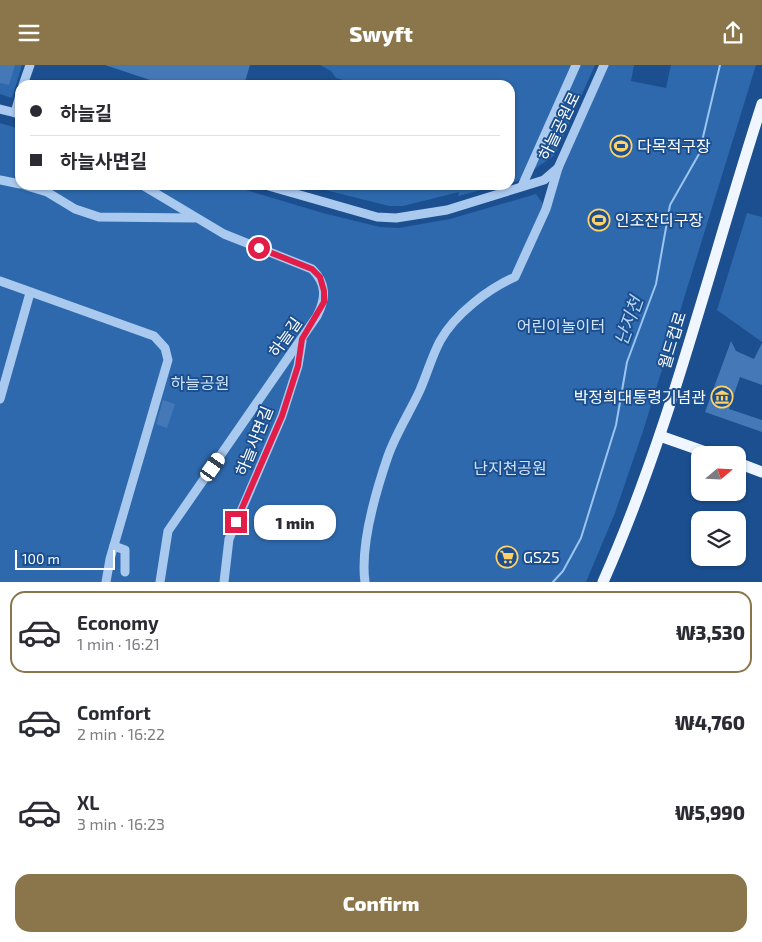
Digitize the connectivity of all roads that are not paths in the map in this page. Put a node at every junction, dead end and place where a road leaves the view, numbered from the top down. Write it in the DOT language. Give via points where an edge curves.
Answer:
graph roads {
  1 [pos="30,65"];
  2 [pos="576,65"];
  3 [pos="604,65"];
  4 [pos="25,80"];
  5 [pos="762,104"];
  6 [pos="0,109"];
  7 [pos="15,113"];
  8 [pos="558,169"];
  9 [pos="0,180"];
  10 [pos="15,183"];
  11 [pos="522,187"];
  12 [pos="515,189"];
  13 [pos="40,190"];
  14 [pos="150,190"];
  15 [pos="282,190"];
  16 [pos="512,190"];
  17 [pos="194,218"];
  18 [pos="0,281"];
  19 [pos="30,293"];
  20 [pos="302,339"];
  21 [pos="0,399"];
  22 [pos="660,436"];
  23 [pos="691,447"];
  24 [pos="746,466"];
  25 [pos="762,472"];
  26 [pos="114,546"];
  27 [pos="125,572"];
  28 [pos="106,582"];
  29 [pos="160,582"];
  30 [pos="224,582"];
  31 [pos="365,582"];
  32 [pos="603,582"];
  1 -- 4 [label="street"];
  2 -- 11 [label="street"];
  3 -- 8 [label="street, 하늘공원로"];
  5 -- 22 [label="main road, 월드컵로"];
  6 -- 7 [label="street"];
  8 -- 11 [label="street, 하늘공원로" via="544,180"];
  8 -- 31 [label="street" via="546,209 515,277 500,283 480,298 440,340 388,455 365,541 362,565"];
  9 -- 10 [label="street"];
  11 -- 12 [label="street, 하늘공원로"];
  13 -- 17 [label="street" via="75,209 99,217"];
  14 -- 17 [label="street, 하늘길"];
  15 -- 16 [label="street, 하늘공원로" via="377,217 396,218 447,209"];
  17 -- 20 [label="street, 하늘길" via="224,234 312,269 320,277 324,302"];
  18 -- 19 [label="street"];
  19 -- 21 [label="street"];
  19 -- 26 [label="street" via="154,336 166,348 168,360"];
  20 -- 29 [label="street, 하늘길" via="168,531"];
  20 -- 30 [label="street, 하늘사면길" via="298,366 282,416 229,539"];
  22 -- 23 [label="main road"];
  22 -- 32 [label="main road, 월드컵로" via="631,519"];
  24 -- 25 [label="main road"];
  26 -- 27 [label="street" via="125,549"];
  26 -- 28 [label="street"];
}
